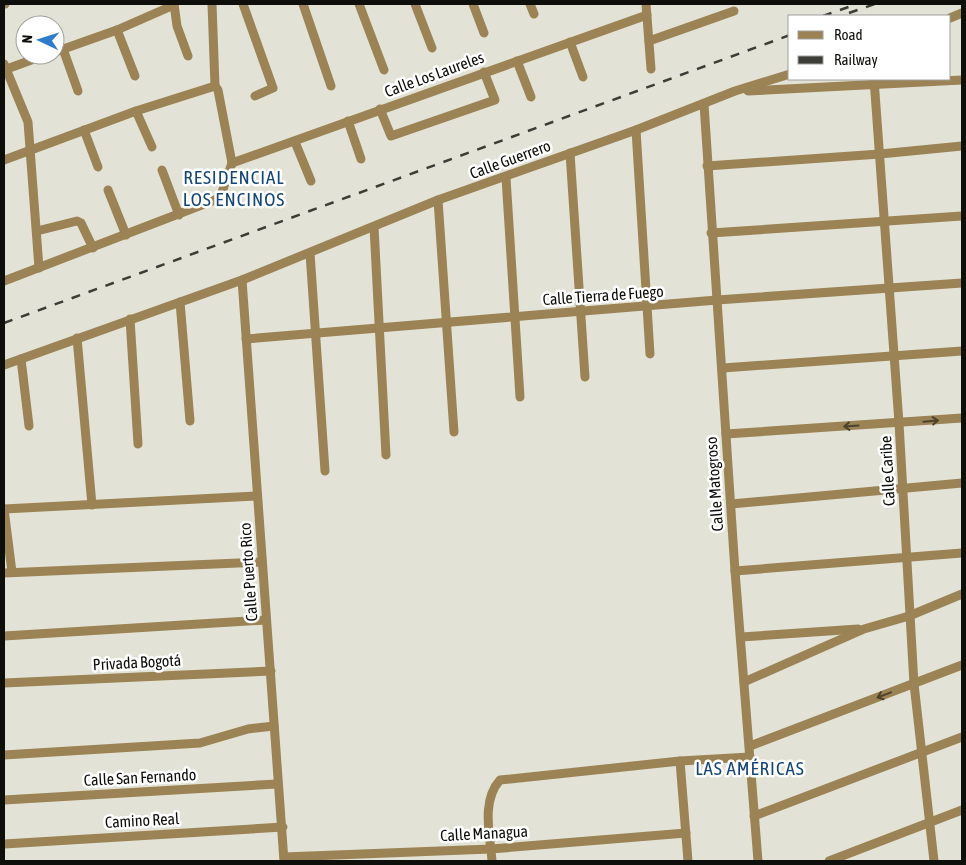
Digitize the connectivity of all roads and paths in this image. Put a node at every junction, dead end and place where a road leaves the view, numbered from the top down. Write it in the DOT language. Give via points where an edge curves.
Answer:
graph roads {
  1 [pos="174,4"];
  2 [pos="212,4"];
  3 [pos="243,4"];
  4 [pos="303,4"];
  5 [pos="359,4"];
  6 [pos="415,4"];
  7 [pos="473,4"];
  8 [pos="530,4"];
  9 [pos="646,4"];
  10 [pos="160,7"];
  11 [pos="734,11"];
  12 [pos="534,14"];
  13 [pos="647,15"];
  14 [pos="117,30"];
  15 [pos="484,33"];
  16 [pos="649,41"];
  17 [pos="570,42"];
  18 [pos="65,48"];
  19 [pos="432,48"];
  20 [pos="188,56"];
  21 [pos="517,61"];
  22 [pos="65,63"];
  23 [pos="4,68"];
  24 [pos="651,69"];
  25 [pos="384,70"];
  26 [pos="484,72"];
  27 [pos="788,75"];
  28 [pos="135,76"];
  29 [pos="583,77"];
  30 [pos="962,80"];
  31 [pos="874,82"];
  32 [pos="212,86"];
  33 [pos="332,86"];
  34 [pos="78,91"];
  35 [pos="736,91"];
  36 [pos="255,96"];
  37 [pos="531,97"];
  38 [pos="704,104"];
  39 [pos="380,109"];
  40 [pos="136,111"];
  41 [pos="348,121"];
  42 [pos="84,130"];
  43 [pos="636,130"];
  44 [pos="296,142"];
  45 [pos="962,146"];
  46 [pos="152,147"];
  47 [pos="32,151"];
  48 [pos="570,152"];
  49 [pos="880,154"];
  50 [pos="361,159"];
  51 [pos="4,160"];
  52 [pos="232,164"];
  53 [pos="707,166"];
  54 [pos="98,167"];
  55 [pos="162,170"];
  56 [pos="506,178"];
  57 [pos="310,181"];
  58 [pos="108,190"];
  59 [pos="438,200"];
  60 [pos="179,216"];
  61 [pos="962,216"];
  62 [pos="886,222"];
  63 [pos="374,227"];
  64 [pos="37,231"];
  65 [pos="711,234"];
  66 [pos="126,235"];
  67 [pos="93,248"];
  68 [pos="310,254"];
  69 [pos="39,268"];
  70 [pos="242,280"];
  71 [pos="4,281"];
  72 [pos="962,284"];
  73 [pos="889,289"];
  74 [pos="717,300"];
  75 [pos="180,302"];
  76 [pos="648,307"];
  77 [pos="582,311"];
  78 [pos="513,317"];
  79 [pos="130,319"];
  80 [pos="446,322"];
  81 [pos="379,328"];
  82 [pos="315,333"];
  83 [pos="77,338"];
  84 [pos="246,339"];
  85 [pos="962,351"];
  86 [pos="650,354"];
  87 [pos="895,356"];
  88 [pos="21,359"];
  89 [pos="4,365"];
  90 [pos="723,368"];
  91 [pos="586,377"];
  92 [pos="520,397"];
  93 [pos="962,418"];
  94 [pos="190,421"];
  95 [pos="899,423"];
  96 [pos="29,426"];
  97 [pos="454,432"];
  98 [pos="726,434"];
  99 [pos="138,444"];
  100 [pos="386,455"];
  101 [pos="325,471"];
  102 [pos="962,483"];
  103 [pos="903,487"];
  104 [pos="258,496"];
  105 [pos="731,504"];
  106 [pos="92,505"];
  107 [pos="4,509"];
  108 [pos="962,553"];
  109 [pos="907,556"];
  110 [pos="262,562"];
  111 [pos="735,572"];
  112 [pos="8,573"];
  113 [pos="962,594"];
  114 [pos="909,616"];
  115 [pos="266,620"];
  116 [pos="864,628"];
  117 [pos="4,636"];
  118 [pos="741,637"];
  119 [pos="962,665"];
  120 [pos="271,670"];
  121 [pos="744,682"];
  122 [pos="4,683"];
  123 [pos="914,684"];
  124 [pos="274,726"];
  125 [pos="962,737"];
  126 [pos="750,746"];
  127 [pos="920,754"];
  128 [pos="4,755"];
  129 [pos="750,757"];
  130 [pos="680,761"];
  131 [pos="277,784"];
  132 [pos="4,800"];
  133 [pos="962,810"];
  134 [pos="754,816"];
  135 [pos="931,823"];
  136 [pos="282,827"];
  137 [pos="686,832"];
  138 [pos="4,844"];
  139 [pos="491,849"];
  140 [pos="284,859"];
  141 [pos="492,861"];
  142 [pos="688,861"];
  143 [pos="758,861"];
  144 [pos="829,861"];
  145 [pos="934,861"];
  1 -- 10 [label="street"];
  1 -- 20 [label="street" via="177,26"];
  2 -- 32 [label="street"];
  3 -- 36 [label="street" via="273,88"];
  4 -- 33 [label="street"];
  5 -- 25 [label="street"];
  6 -- 19 [label="street"];
  7 -- 15 [label="street"];
  8 -- 12 [label="street"];
  9 -- 13 [label="street"];
  10 -- 14 [label="street"];
  11 -- 16 [label="street"];
  13 -- 16 [label="street"];
  13 -- 17 [label="street, Calle Los Laureles"];
  14 -- 18 [label="street"];
  14 -- 28 [label="street"];
  16 -- 24 [label="street"];
  17 -- 21 [label="street, Calle Los Laureles"];
  17 -- 29 [label="street"];
  21 -- 26 [label="street, Calle Los Laureles"];
  21 -- 37 [label="street"];
  22 -- 34 [label="street"];
  23 -- 47 [label="street" via="28,122"];
  26 -- 39 [label="street, Calle Los Laureles"];
  26 -- 39 [label="street" via="495,100 391,136"];
  27 -- 35 [label="street, Calle Guerrero"];
  30 -- 31 [label="street"];
  31 -- 35 [label="street"];
  31 -- 49 [label="street, Calle Caribe"];
  32 -- 40 [label="street"];
  32 -- 52 [label="street"];
  35 -- 38 [label="street, Calle Guerrero"];
  38 -- 43 [label="street, Calle Guerrero"];
  38 -- 53 [label="street, Calle Matogroso"];
  39 -- 41 [label="street, Calle Los Laureles"];
  40 -- 42 [label="street"];
  40 -- 46 [label="street"];
  41 -- 44 [label="street, Calle Los Laureles"];
  41 -- 50 [label="street"];
  42 -- 47 [label="street"];
  42 -- 54 [label="street"];
  43 -- 48 [label="street, Calle Guerrero"];
  43 -- 76 [label="street"];
  44 -- 52 [label="street, Calle Los Laureles"];
  44 -- 57 [label="street"];
  45 -- 49 [label="street"];
  47 -- 51 [label="street"];
  47 -- 64 [label="street"];
  48 -- 56 [label="street, Calle Guerrero"];
  48 -- 77 [label="street"];
  49 -- 53 [label="street"];
  49 -- 62 [label="street, Calle Caribe"];
  52 -- 60 [label="street" via="220,198"];
  53 -- 65 [label="street, Calle Matogroso"];
  55 -- 60 [label="street"];
  56 -- 59 [label="street, Calle Guerrero"];
  56 -- 78 [label="street"];
  58 -- 66 [label="street"];
  59 -- 63 [label="street, Calle Guerrero"];
  59 -- 80 [label="street"];
  60 -- 66 [label="street"];
  61 -- 62 [label="street"];
  62 -- 65 [label="street"];
  62 -- 73 [label="street, Calle Caribe"];
  63 -- 68 [label="street, Calle Guerrero"];
  63 -- 81 [label="street"];
  64 -- 67 [label="street" via="77,221 82,224"];
  64 -- 69 [label="street"];
  65 -- 74 [label="street, Calle Matogroso"];
  66 -- 67 [label="street"];
  67 -- 69 [label="street"];
  68 -- 70 [label="street, Calle Guerrero"];
  68 -- 82 [label="street"];
  69 -- 71 [label="street"];
  70 -- 75 [label="street, Calle Guerrero"];
  70 -- 84 [label="street, Calle Puerto Rico"];
  72 -- 73 [label="street, Calle Tierra de Fuego"];
  73 -- 74 [label="street, Calle Tierra de Fuego"];
  73 -- 87 [label="street, Calle Caribe"];
  74 -- 76 [label="street, Calle Tierra de Fuego"];
  74 -- 90 [label="street, Calle Matogroso"];
  75 -- 79 [label="street, Calle Guerrero"];
  75 -- 94 [label="street"];
  76 -- 77 [label="street, Calle Tierra de Fuego"];
  76 -- 86 [label="street"];
  77 -- 78 [label="street, Calle Tierra de Fuego"];
  77 -- 91 [label="street"];
  78 -- 80 [label="street, Calle Tierra de Fuego"];
  78 -- 92 [label="street"];
  79 -- 83 [label="street, Calle Guerrero"];
  79 -- 99 [label="street"];
  80 -- 81 [label="street, Calle Tierra de Fuego"];
  80 -- 97 [label="street"];
  81 -- 82 [label="street, Calle Tierra de Fuego"];
  81 -- 100 [label="street"];
  82 -- 84 [label="street, Calle Tierra de Fuego"];
  82 -- 101 [label="street"];
  83 -- 88 [label="street, Calle Guerrero"];
  83 -- 106 [label="street"];
  84 -- 104 [label="street, Calle Puerto Rico"];
  85 -- 87 [label="street"];
  87 -- 90 [label="street"];
  87 -- 95 [label="street, Calle Caribe"];
  88 -- 89 [label="street, Calle Guerrero"];
  88 -- 96 [label="street"];
  90 -- 98 [label="street, Calle Matogroso"];
  95 -- 93 [label="street, one-way"];
  95 -- 98 [label="street, one-way"];
  95 -- 103 [label="street, Calle Caribe"];
  98 -- 105 [label="street, Calle Matogroso"];
  102 -- 103 [label="street"];
  103 -- 105 [label="street"];
  103 -- 109 [label="street, Calle Caribe"];
  104 -- 106 [label="street"];
  104 -- 110 [label="street, Calle Puerto Rico"];
  105 -- 111 [label="street, Calle Matogroso"];
  106 -- 107 [label="street"];
  107 -- 112 [label="street"];
  108 -- 109 [label="street"];
  109 -- 111 [label="street"];
  109 -- 114 [label="street, Calle Caribe"];
  110 -- 112 [label="street"];
  110 -- 115 [label="street, Calle Puerto Rico"];
  111 -- 118 [label="street, Calle Matogroso"];
  113 -- 114 [label="street"];
  114 -- 116 [label="street"];
  114 -- 123 [label="street, Calle Caribe"];
  115 -- 117 [label="street"];
  115 -- 120 [label="street, Calle Puerto Rico"];
  116 -- 118 [label="street"];
  116 -- 121 [label="street"];
  118 -- 121 [label="street, Calle Matogroso"];
  119 -- 123 [label="street"];
  120 -- 122 [label="street, Privada Bogotá"];
  120 -- 124 [label="street, Calle Puerto Rico"];
  121 -- 126 [label="street, Calle Matogroso"];
  123 -- 126 [label="street, one-way"];
  123 -- 127 [label="street, Calle Caribe"];
  124 -- 128 [label="street" via="248,729 200,743"];
  124 -- 131 [label="street, Calle Puerto Rico"];
  125 -- 127 [label="street"];
  126 -- 129 [label="street, Calle Matogroso"];
  127 -- 134 [label="street"];
  127 -- 135 [label="street, Calle Caribe"];
  129 -- 130 [label="street"];
  129 -- 134 [label="street, Calle Matogroso"];
  130 -- 137 [label="street"];
  130 -- 139 [label="street" via="500,780 488,801"];
  131 -- 132 [label="street, Calle San Fernando"];
  131 -- 136 [label="street, Calle Puerto Rico"];
  133 -- 135 [label="street"];
  134 -- 143 [label="street, Calle Matogroso"];
  135 -- 144 [label="street"];
  135 -- 145 [label="street, Calle Caribe"];
  136 -- 138 [label="street, Camino Real"];
  136 -- 140 [label="street, Calle Puerto Rico"];
  137 -- 139 [label="street, Calle Managua"];
  137 -- 142 [label="street"];
  139 -- 140 [label="street, Calle Managua"];
  139 -- 141 [label="street"];
}
